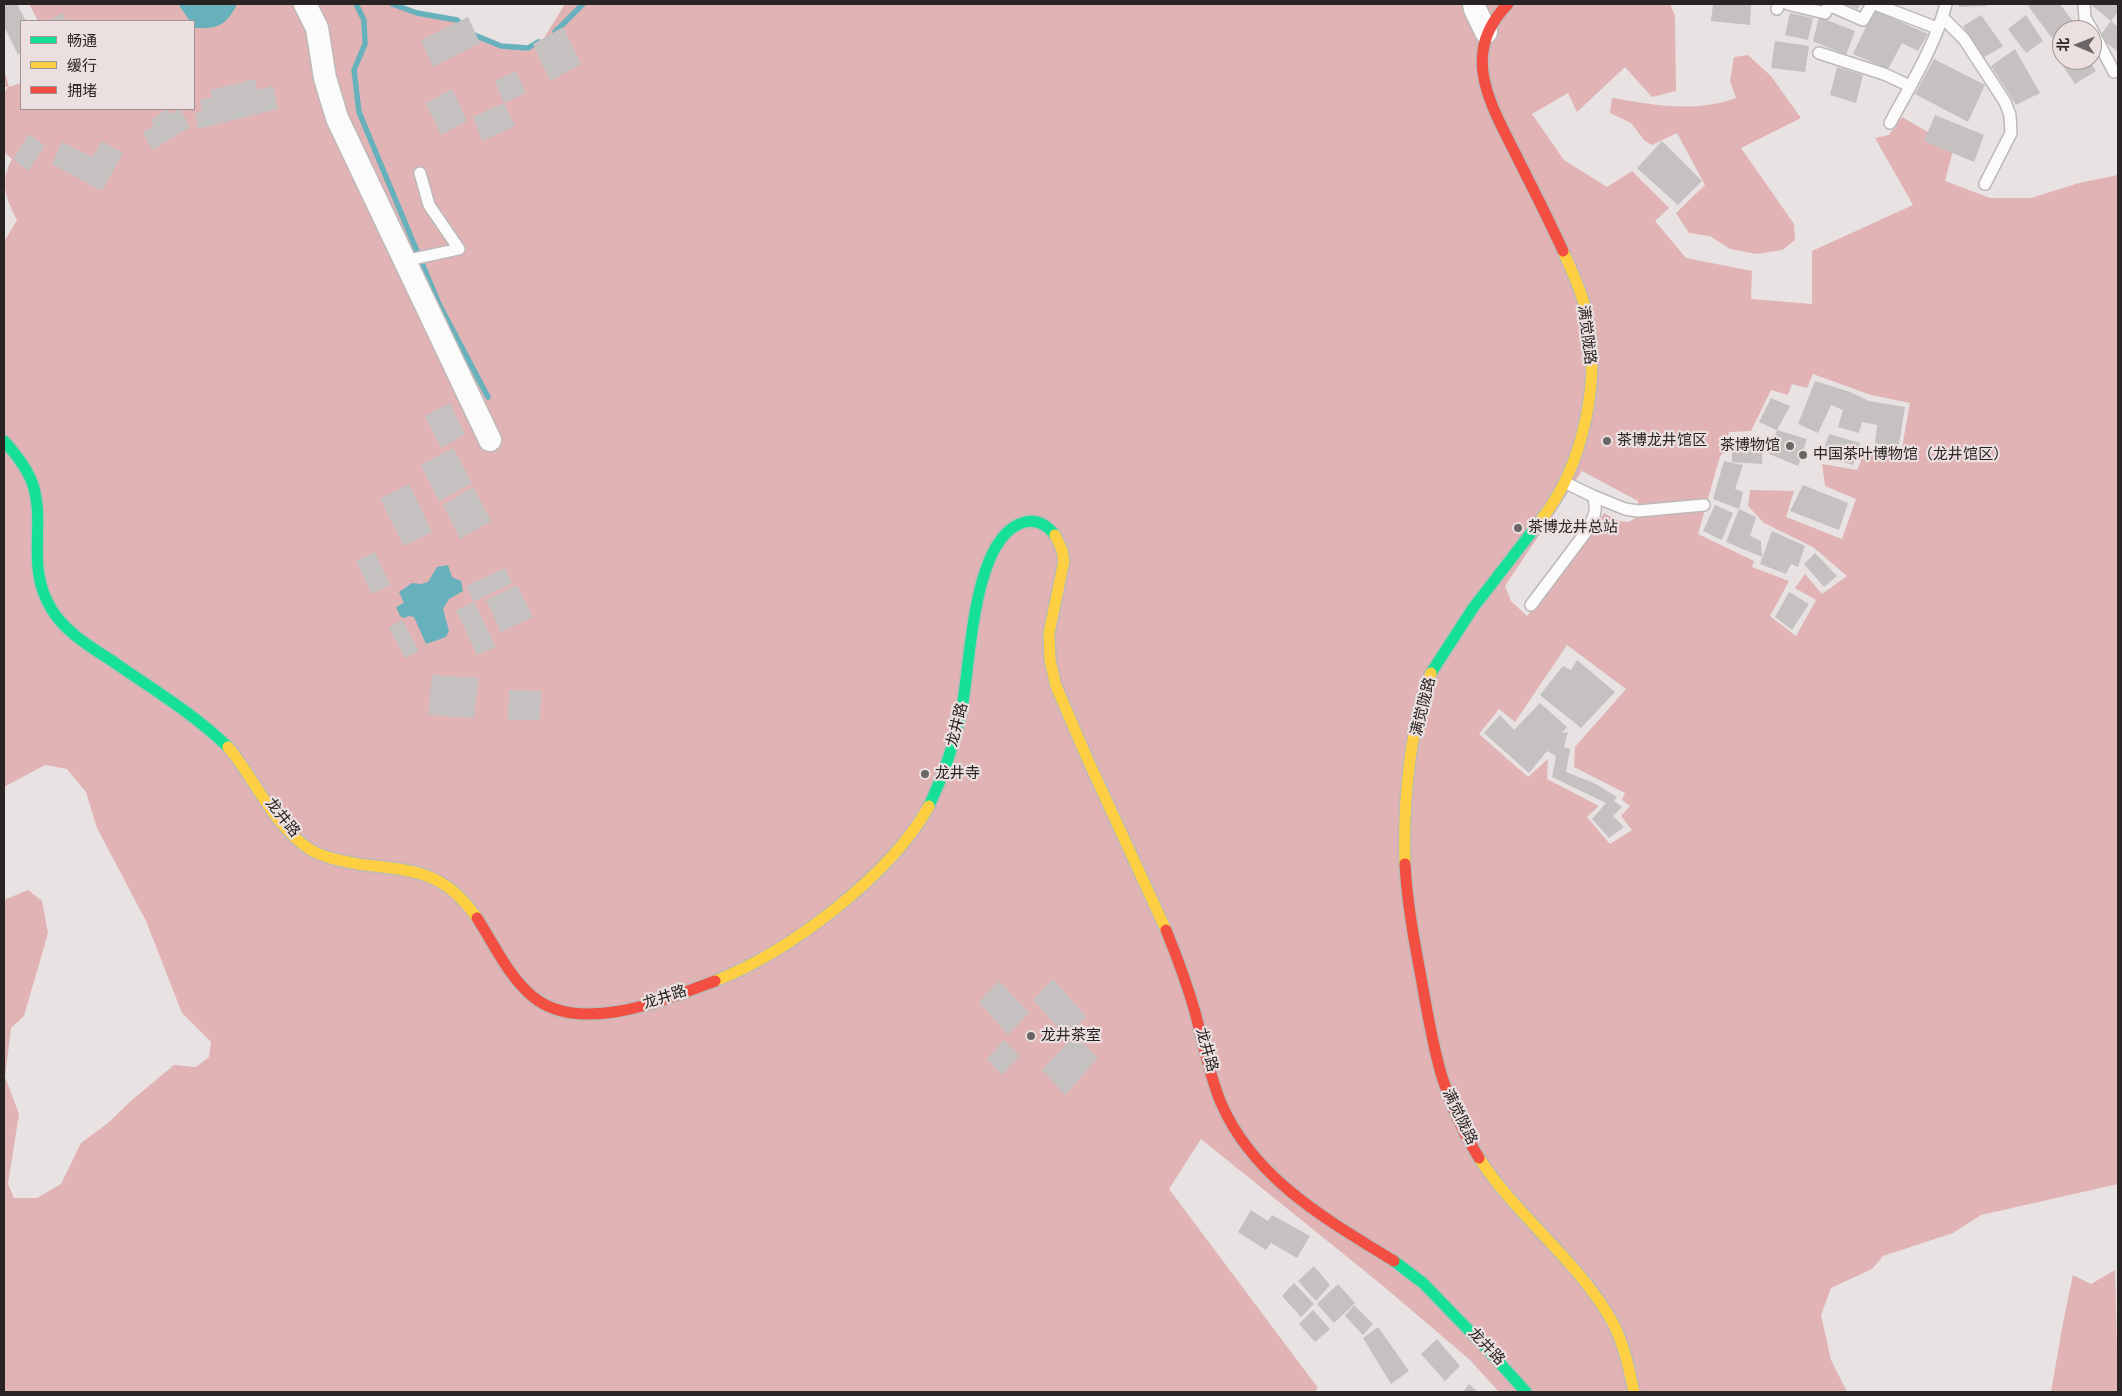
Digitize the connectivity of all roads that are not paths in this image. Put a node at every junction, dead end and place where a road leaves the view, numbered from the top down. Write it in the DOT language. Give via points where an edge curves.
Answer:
graph roads {
  1 [pos="305,4"];
  2 [pos="1474,4"];
  3 [pos="1508,4"];
  4 [pos="1873,4"];
  5 [pos="1946,4"];
  6 [pos="2084,4"];
  7 [pos="1781,5"];
  8 [pos="1942,17"];
  9 [pos="2086,20"];
  10 [pos="1938,28"];
  11 [pos="1486,32"];
  12 [pos="2102,49"];
  13 [pos="1819,52"];
  14 [pos="2114,72"];
  15 [pos="1910,86"];
  16 [pos="1890,122"];
  17 [pos="420,173"];
  18 [pos="1985,184"];
  19 [pos="409,258"];
  20 [pos="4,440"];
  21 [pos="490,440"];
  22 [pos="1566,482"];
  23 [pos="1593,496"];
  24 [pos="1704,505"];
  25 [pos="1530,605"];
  26 [pos="1526,1392"];
  27 [pos="1634,1392"];
  1 -- 19 [label="street" via="317,28 325,78 337,118"];
  2 -- 11 [label="street"];
  3 -- 11 [label="street, 满觉陇路" via="1496,14"];
  4 -- 7 [label="lane" via="1863,20 1829,5 1825,13"];
  4 -- 10 [label="lane"];
  5 -- 8 [label="lane"];
  6 -- 9 [label="lane"];
  8 -- 10 [label="lane"];
  8 -- 18 [label="lane" via="1964,39 2010,114 2011,133"];
  10 -- 15 [label="lane"];
  11 -- 22 [label="street, 满觉陇路" via="1482,74 1489,100 1552,226 1586,308 1591,372 1582,438"];
  12 -- 14 [label="lane"];
  13 -- 15 [label="lane"];
  15 -- 16 [label="lane"];
  17 -- 19 [label="lane" via="429,205 459,249"];
  19 -- 21 [label="street"];
  20 -- 26 [label="street, 龙井路" via="30,478 36,498 36,558 41,582 51,608 70,633 175,702 228,747 292,835 311,851 336,860 414,872 448,885 464,900 528,993 546,1005 586,1014 630,1009 744,968 816,925 896,854 919,824 952,750 963,708 986,561 1009,529 1025,520 1039,521 1060,544 1065,569 1051,614 1049,636 1050,663 1056,686 1161,916 1186,982 1229,1122 1262,1163 1311,1209 1414,1275"];
  22 -- 23 [label="lane"];
  22 -- 27 [label="street, 满觉陇路" via="1552,507 1458,628 1431,674 1410,772 1405,826 1406,880 1428,1026 1436,1067 1447,1098 1463,1132 1483,1162 1586,1280 1604,1308 1624,1344"];
  23 -- 24 [label="lane" via="1638,511"];
  23 -- 25 [label="lane" via="1596,504 1589,528"];
}
